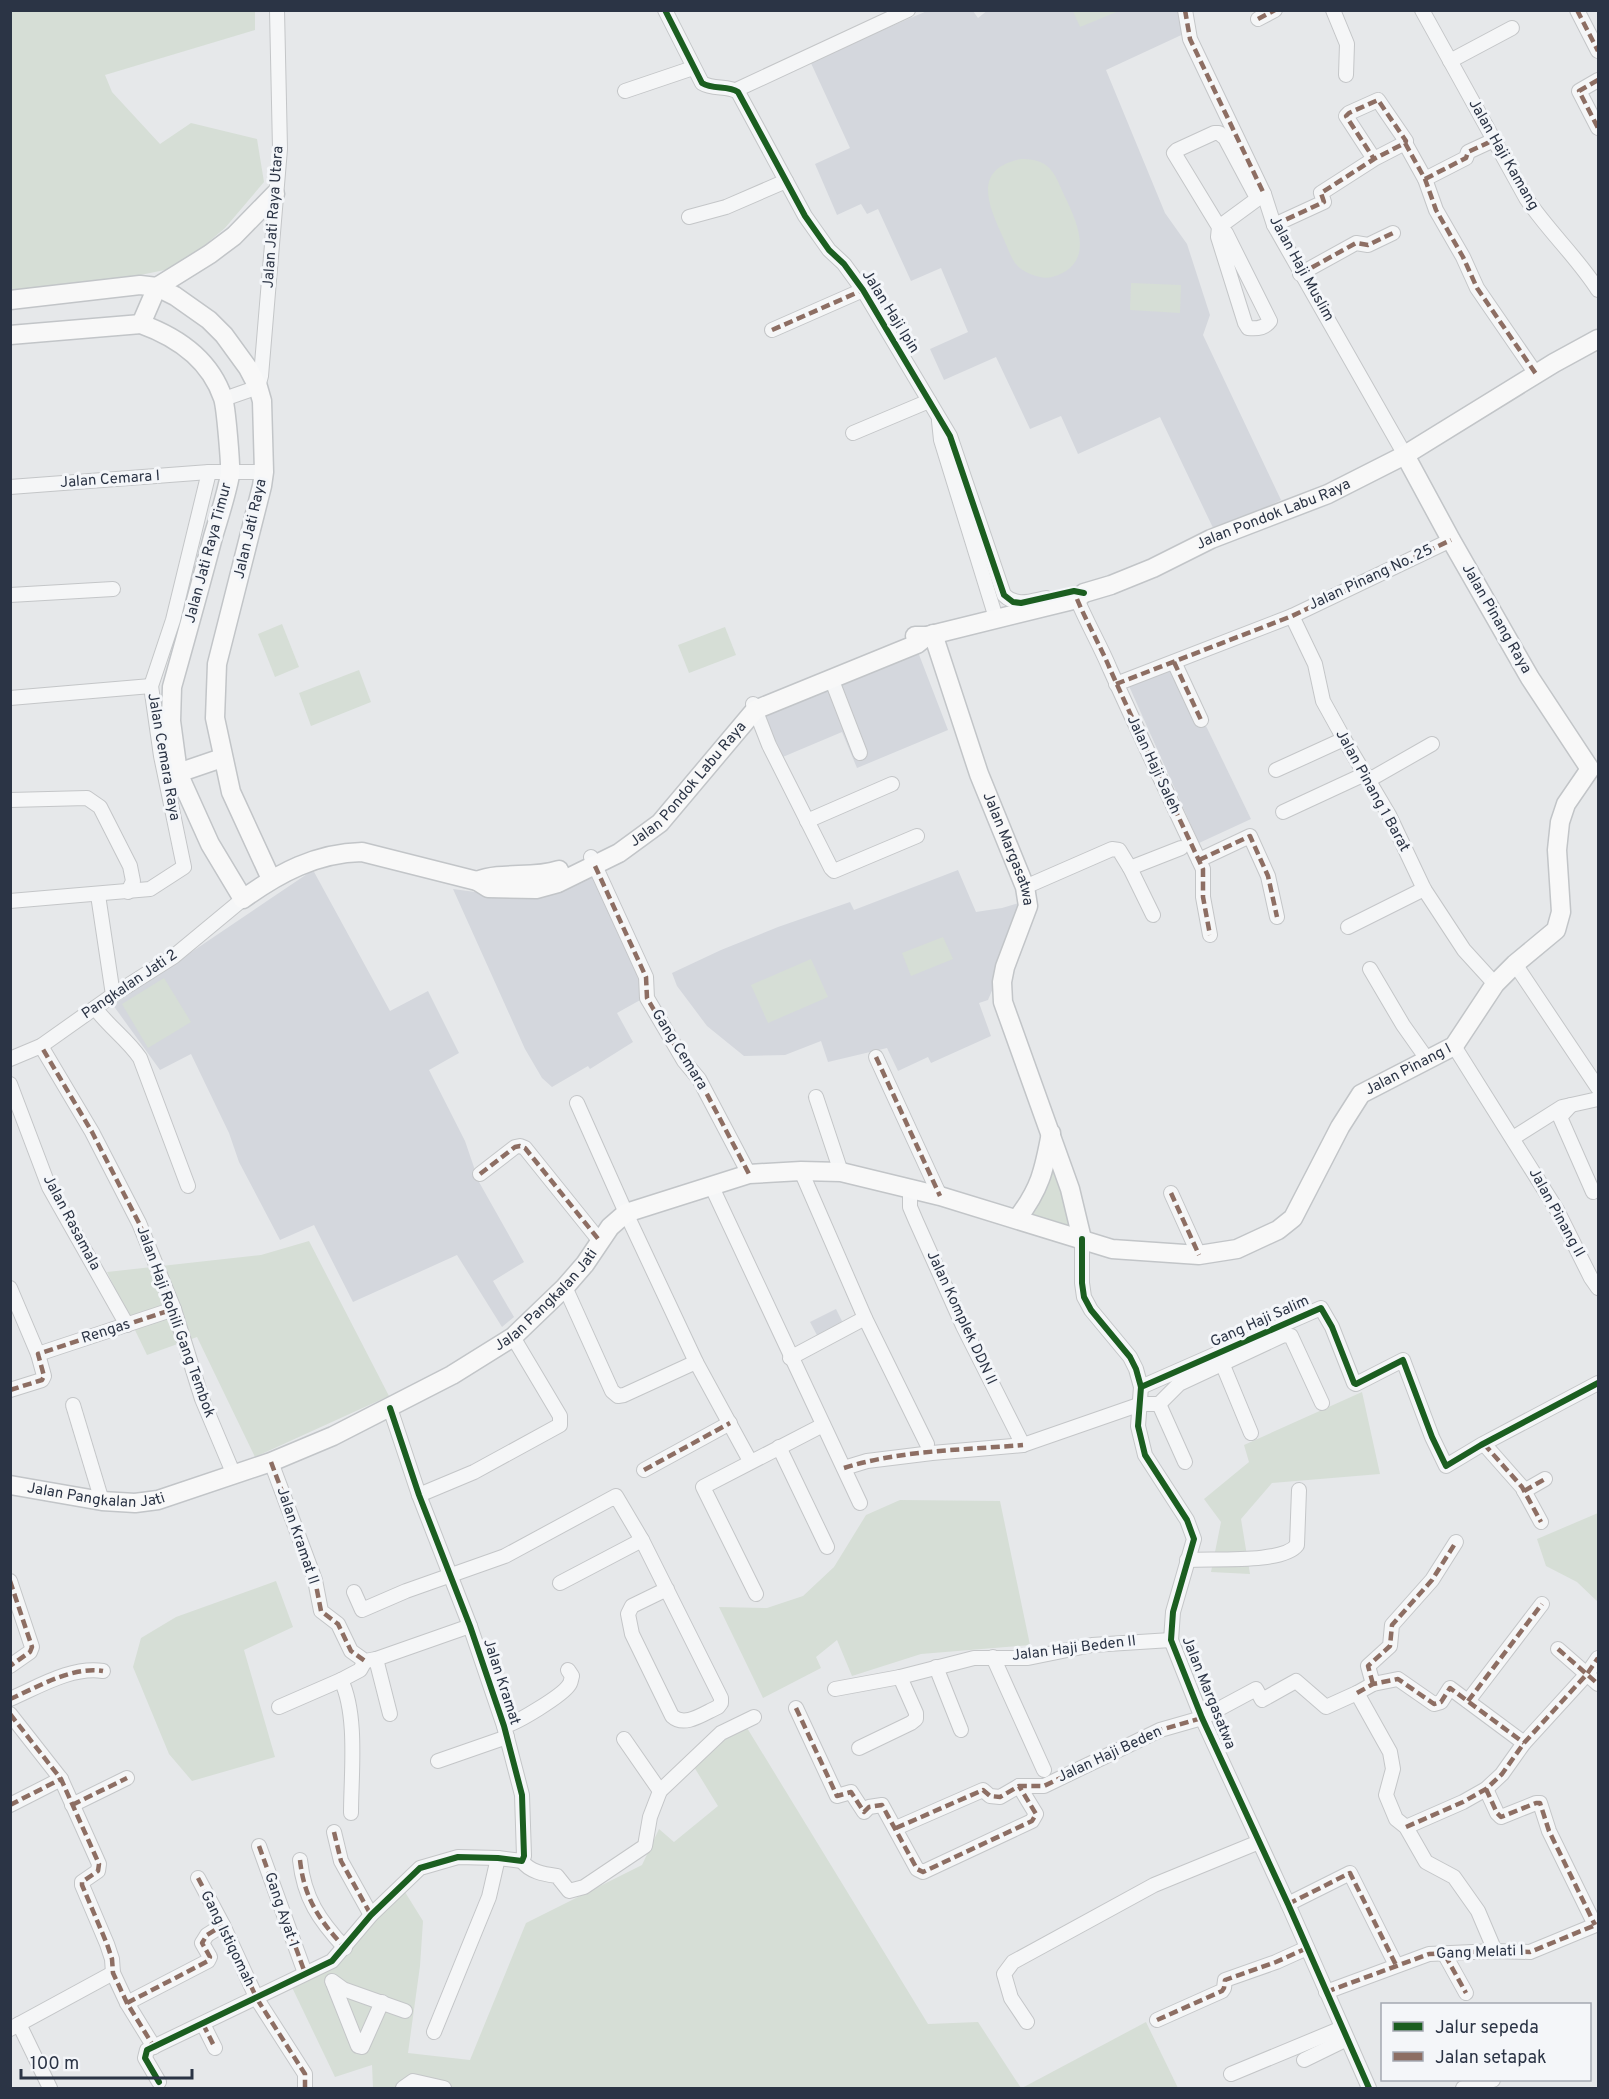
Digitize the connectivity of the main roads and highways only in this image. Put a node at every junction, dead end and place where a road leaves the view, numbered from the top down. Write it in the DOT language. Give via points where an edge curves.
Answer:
graph roads {
  1 [pos="275,194"];
  2 [pos="157,287"];
  3 [pos="10,300"];
  4 [pos="141,324"];
  5 [pos="10,335"];
  6 [pos="1599,339"];
  7 [pos="1397,459"];
  8 [pos="916,641"];
  9 [pos="222,758"];
  10 [pos="1594,766"];
  11 [pos="178,773"];
  12 [pos="270,879"];
  13 [pos="243,899"];
  14 [pos="1051,1133"];
  15 [pos="1017,1219"];
  16 [pos="1082,1239"];
  17 [pos="10,1485"];
  1 -- 2 [label="main road" via="234,236"];
  2 -- 3 [label="main road, Jalan Jati Raya" via="140,285"];
  2 -- 4 [label="main road"];
  2 -- 9 [label="main road, Jalan Jati Raya" via="193,307 224,335 258,387 262,401 264,472 217,664 215,718"];
  4 -- 5 [label="main road, Jalan Jati Raya Timur"];
  4 -- 11 [label="main road, Jalan Jati Raya Timur" via="160,330 192,352 224,399 230,473 172,687 171,721"];
  6 -- 7 [label="main road, Jalan Pondok Labu Raya"];
  7 -- 8 [label="main road, Jalan Pondok Labu Raya" via="1328,494 1211,539 1122,581"];
  7 -- 10 [label="main road, Jalan Pinang Raya" via="1414,471 1530,678"];
  8 -- 12 [label="main road, Jalan Pondok Labu Raya" via="754,707 655,814 558,883 536,889 488,888 477,881 362,852 317,859"];
  8 -- 14 [label="main road, Jalan Margasatwa" via="980,774 1025,887 1028,906 1005,967 1003,1002"];
  9 -- 11 [label="main road"];
  9 -- 12 [label="main road, Jalan Jati Raya" via="231,792"];
  10 -- 16 [label="main road, Jalan Pinang I" via="1566,804 1560,822 1557,850 1561,912 1556,930 1495,984 1454,1046 1360,1094 1293,1218 1278,1230 1237,1249 1199,1255 1112,1249"];
  11 -- 13 [label="main road, Jalan Jati Raya Timur" via="210,844"];
  12 -- 13 [label="main road, Jalan Pondok Labu Raya"];
  14 -- 15 [label="main road" via="1043,1174 1033,1198"];
  14 -- 16 [label="main road, Jalan Margasatwa"];
  15 -- 16 [label="main road, Jalan Pangkalan Jati"];
  15 -- 17 [label="main road, Jalan Pangkalan Jati" via="940,1196 910,1196 841,1172 749,1174 715,1195 628,1217 610,1227 565,1287 513,1337 452,1375 333,1436 271,1462 158,1500 102,1501"];
}
